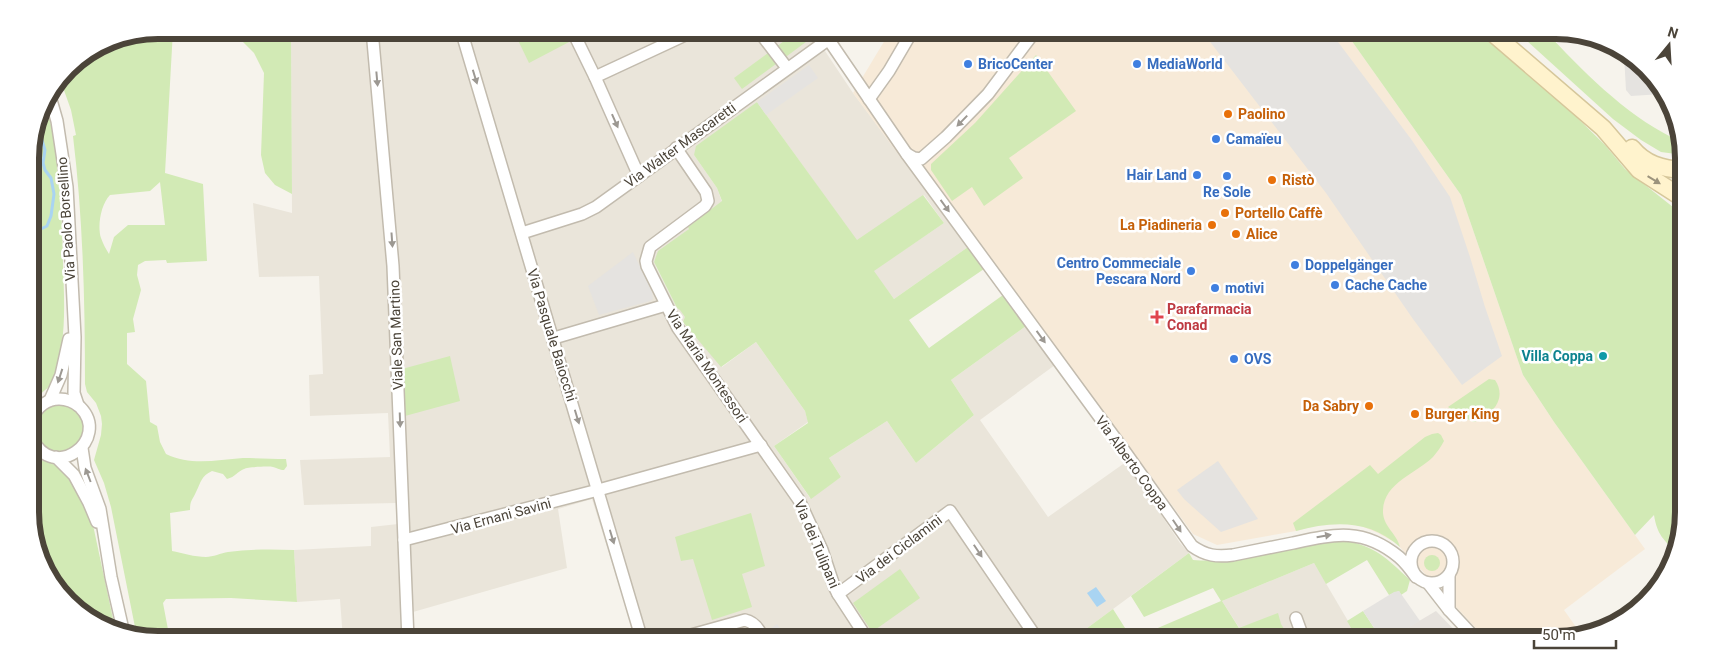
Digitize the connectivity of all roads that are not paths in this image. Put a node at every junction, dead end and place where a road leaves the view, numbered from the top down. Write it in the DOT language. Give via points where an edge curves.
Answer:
graph roads {
  1 [pos="373,39"];
  2 [pos="464,39"];
  3 [pos="576,39"];
  4 [pos="676,39"];
  5 [pos="765,39"];
  6 [pos="821,39"];
  7 [pos="829,39"];
  8 [pos="908,39"];
  9 [pos="1029,39"];
  10 [pos="1499,39"];
  11 [pos="1513,39"];
  12 [pos="786,68"];
  13 [pos="595,76"];
  14 [pos="869,99"];
  15 [pos="52,104"];
  16 [pos="676,148"];
  17 [pos="935,148"];
  18 [pos="906,152"];
  19 [pos="1675,169"];
  20 [pos="639,176"];
  21 [pos="928,183"];
  22 [pos="1675,194"];
  23 [pos="522,233"];
  24 [pos="666,305"];
  25 [pos="73,315"];
  26 [pos="554,338"];
  27 [pos="50,400"];
  28 [pos="78,405"];
  29 [pos="39,408"];
  30 [pos="760,445"];
  31 [pos="82,448"];
  32 [pos="39,452"];
  33 [pos="56,457"];
  34 [pos="598,490"];
  35 [pos="103,535"];
  36 [pos="404,540"];
  37 [pos="1449,575"];
  38 [pos="1416,577"];
  39 [pos="1428,583"];
  40 [pos="838,594"];
  41 [pos="1449,610"];
  42 [pos="1296,618"];
  43 [pos="122,626"];
  44 [pos="408,631"];
  45 [pos="639,631"];
  46 [pos="705,631"];
  47 [pos="759,631"];
  48 [pos="862,631"];
  49 [pos="1032,631"];
  50 [pos="1301,631"];
  51 [pos="1469,631"];
  1 -- 36 [label="street, Viale San Martino, one-way" via="394,266"];
  2 -- 23 [label="street, Via Pasquale Baiocchi, one-way"];
  3 -- 13 [label="street"];
  4 -- 13 [label="street"];
  5 -- 12 [label="street"];
  6 -- 12 [label="street, Via Walter Mascaretti"];
  7 -- 14 [label="street, Via Alberto Coppa"];
  8 -- 14 [label="street"];
  9 -- 17 [label="street, one-way" via="988,94"];
  10 -- 22 [label="main road, one-way" via="1603,128 1639,170"];
  11 -- 19 [label="main road" via="1606,117 1643,159"];
  12 -- 16 [label="street, Via Walter Mascaretti"];
  13 -- 20 [label="street, one-way"];
  14 -- 18 [label="street, Via Alberto Coppa"];
  15 -- 25 [label="street, Via Paolo Borsellino" via="67,187"];
  16 -- 20 [label="street, Via Walter Mascaretti"];
  16 -- 24 [label="street, Via Maria Montessori" via="706,192 708,201 650,247 647,254 647,266"];
  17 -- 18 [label="street" via="921,159"];
  17 -- 21 [label="street" via="926,161"];
  18 -- 21 [label="street, Via Alberto Coppa"];
  20 -- 23 [label="street, Via Walter Mascaretti" via="582,214"];
  21 -- 38 [label="street, Via Alberto Coppa, one-way" via="1192,546 1218,557 1233,556 1328,535 1349,535 1362,537 1388,549 1400,557"];
  23 -- 26 [label="street, Via Pasquale Baiocchi"];
  24 -- 26 [label="street"];
  24 -- 30 [label="street, Via Maria Montessori" via="678,328"];
  25 -- 27 [label="street, Via Paolo Borsellino, one-way" via="61,375"];
  25 -- 28 [label="street, Via Paolo Borsellino" via="74,393"];
  26 -- 34 [label="street, Via Pasquale Baiocchi, one-way"];
  27 -- 28 [label="street" via="65,399"];
  27 -- 29 [label="street"];
  28 -- 31 [label="street, Via Paolo Borsellino" via="89,426"];
  30 -- 34 [label="street, Via Ernani Savini"];
  30 -- 40 [label="street, Via dei Tulipani" via="799,500"];
  31 -- 33 [label="street" via="70,456"];
  35 -- 31 [label="street, one-way" via="100,509 85,468"];
  32 -- 33 [label="street"];
  33 -- 35 [label="street" via="74,475"];
  34 -- 36 [label="street, Via Ernani Savini"];
  34 -- 45 [label="street, Via Pasquale Baiocchi, one-way"];
  35 -- 43 [label="street"];
  36 -- 44 [label="street, Viale San Martino"];
  37 -- 38 [label="street" via="1453,562 1449,550 1430,541 1418,546 1412,556 1411,567"];
  37 -- 39 [label="street" via="1440,582"];
  37 -- 41 [label="street"];
  38 -- 39 [label="street"];
  39 -- 41 [label="street"];
  40 -- 48 [label="street"];
  40 -- 49 [label="street, Via dei Ciclamini, one-way" via="950,511"];
  41 -- 51 [label="street"];
  42 -- 50 [label="street"];
  46 -- 47 [label="street" via="748,620"];
}
